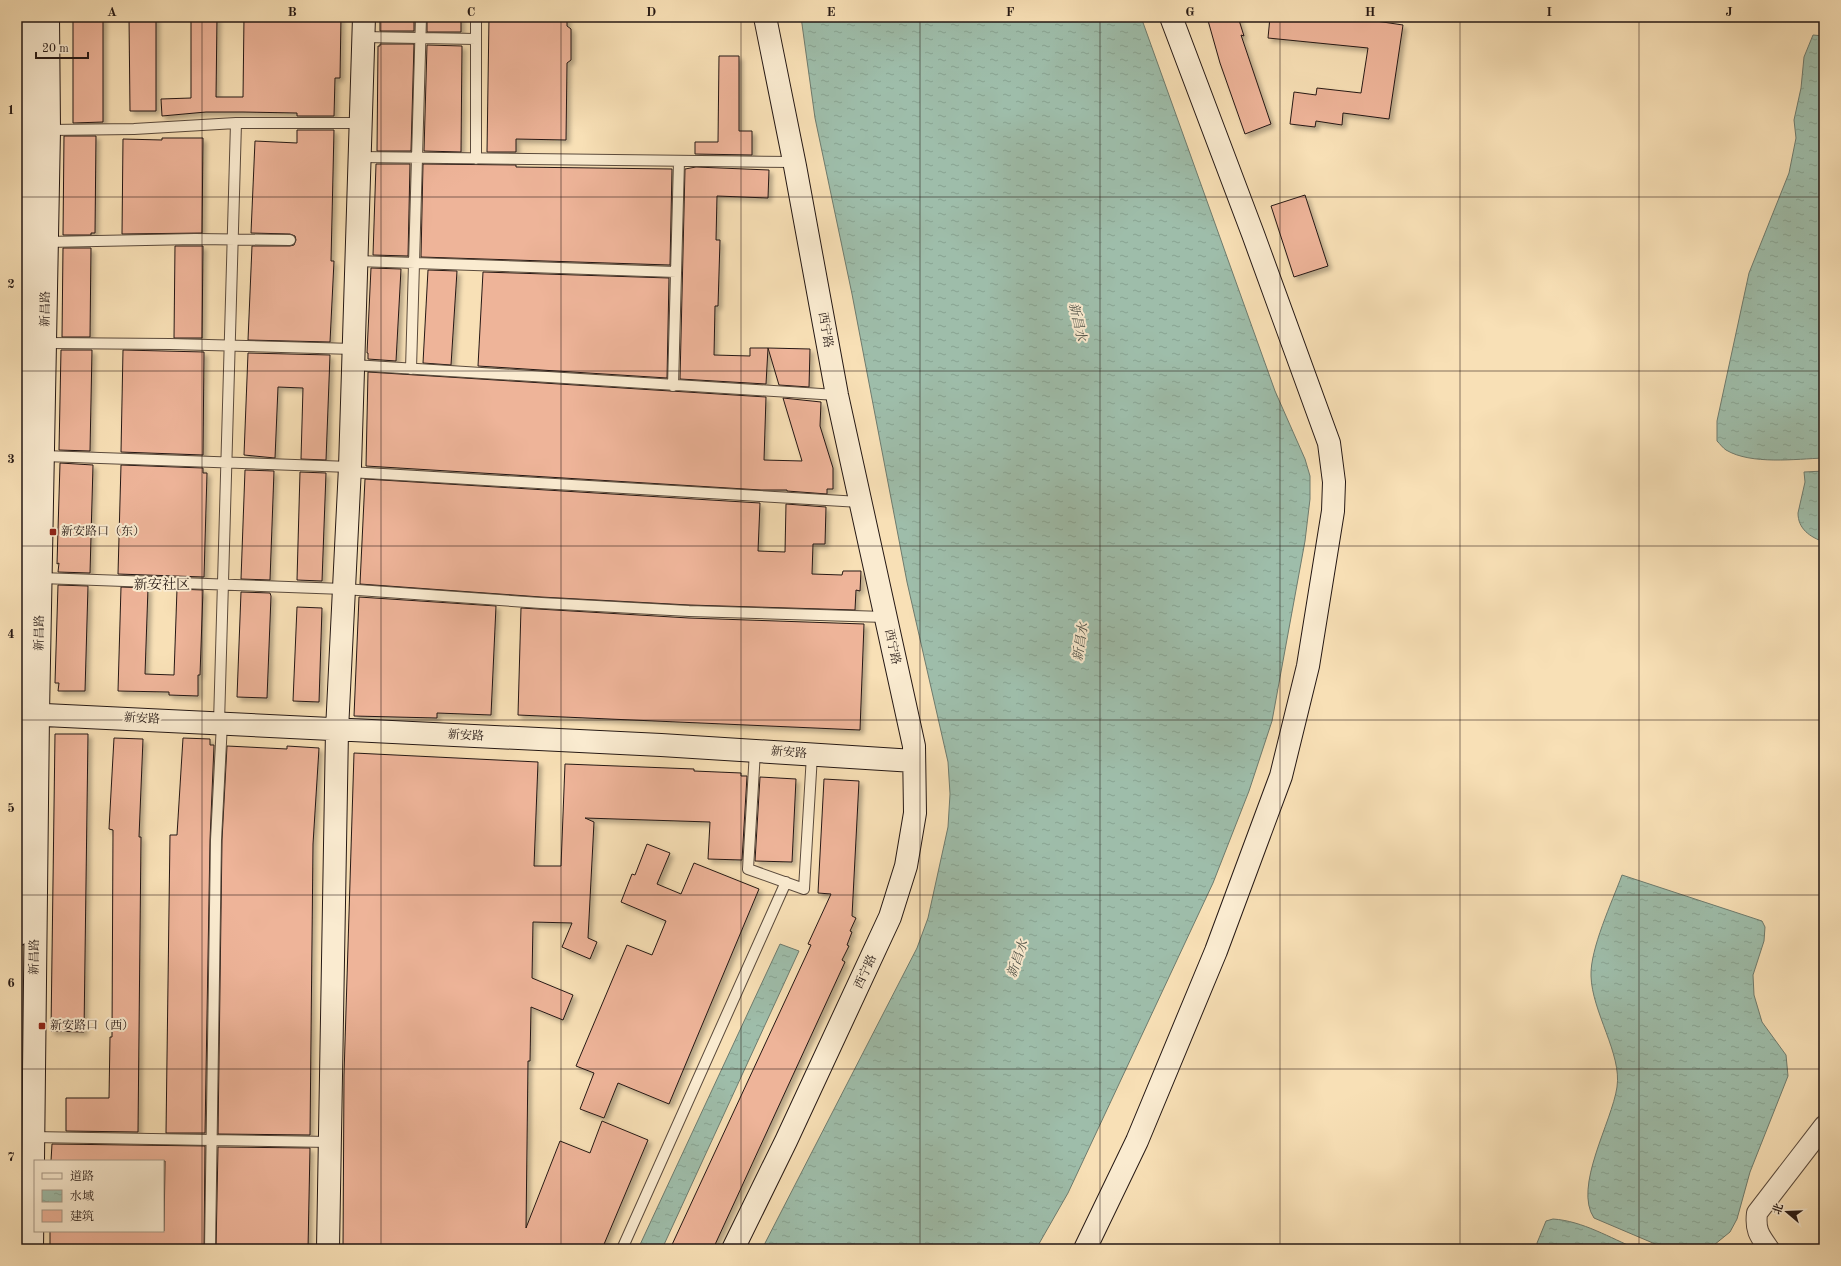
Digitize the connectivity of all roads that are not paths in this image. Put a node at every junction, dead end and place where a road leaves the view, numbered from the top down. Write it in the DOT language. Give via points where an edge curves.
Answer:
graph roads {
  1 [pos="29,17"];
  2 [pos="48,17"];
  3 [pos="421,17"];
  4 [pos="476,17"];
  5 [pos="765,17"];
  6 [pos="1171,17"];
  7 [pos="363,27"];
  8 [pos="420,38"];
  9 [pos="476,39"];
  10 [pos="236,123"];
  11 [pos="361,123"];
  12 [pos="49,130"];
  13 [pos="359,158"];
  14 [pos="418,158"];
  15 [pos="476,159"];
  16 [pos="679,161"];
  17 [pos="794,162"];
  18 [pos="233,239"];
  19 [pos="290,240"];
  20 [pos="47,242"];
  21 [pos="22,255"];
  22 [pos="357,261"];
  23 [pos="414,263"];
  24 [pos="676,272"];
  25 [pos="45,343"];
  26 [pos="230,346"];
  27 [pos="354,357"];
  28 [pos="21,364"];
  29 [pos="411,369"];
  30 [pos="673,386"];
  31 [pos="837,395"];
  32 [pos="44,456"];
  33 [pos="226,463"];
  34 [pos="20,467"];
  35 [pos="349,469"];
  36 [pos="860,502"];
  37 [pos="42,578"];
  38 [pos="223,586"];
  39 [pos="344,590"];
  40 [pos="885,617"];
  41 [pos="25,714"];
  42 [pos="221,723"];
  43 [pos="337,730"];
  44 [pos="755,751"];
  45 [pos="812,755"];
  46 [pos="914,761"];
  47 [pos="786,882"];
  48 [pos="17,935"];
  49 [pos="1824,1126"];
  50 [pos="32,1137"];
  51 [pos="211,1140"];
  52 [pos="330,1142"];
  53 [pos="32,1249"];
  54 [pos="210,1249"];
  55 [pos="328,1249"];
  56 [pos="622,1249"];
  57 [pos="734,1249"];
  58 [pos="1086,1249"];
  59 [pos="1769,1249"];
  1 -- 21 [label="street, 新昌路"];
  2 -- 12 [label="street, 新昌路"];
  3 -- 8 [label="lane"];
  4 -- 9 [label="lane"];
  5 -- 17 [label="street, 西宁路"];
  6 -- 58 [label="street" via="1329,443 1334,482 1334,511 1308,666 1282,776 1216,951 1137,1141"];
  7 -- 8 [label="lane"];
  7 -- 11 [label="street"];
  8 -- 9 [label="lane"];
  8 -- 14 [label="lane"];
  9 -- 15 [label="lane"];
  10 -- 11 [label="lane"];
  10 -- 12 [label="lane" via="134,129"];
  10 -- 18 [label="lane"];
  11 -- 13 [label="street"];
  12 -- 20 [label="street, 新昌路"];
  13 -- 14 [label="lane"];
  13 -- 22 [label="street"];
  14 -- 15 [label="lane"];
  14 -- 23 [label="lane"];
  15 -- 16 [label="lane"];
  16 -- 17 [label="lane"];
  16 -- 24 [label="lane"];
  17 -- 31 [label="street, 西宁路"];
  18 -- 19 [label="lane"];
  18 -- 20 [label="lane"];
  18 -- 26 [label="lane"];
  20 -- 25 [label="street, 新昌路"];
  21 -- 28 [label="street, 新昌路"];
  22 -- 23 [label="lane"];
  22 -- 27 [label="street"];
  23 -- 24 [label="lane"];
  23 -- 29 [label="lane"];
  24 -- 30 [label="lane"];
  25 -- 26 [label="lane"];
  25 -- 32 [label="street, 新昌路"];
  26 -- 27 [label="lane"];
  26 -- 33 [label="lane"];
  27 -- 29 [label="lane"];
  27 -- 35 [label="street"];
  28 -- 34 [label="street, 新昌路"];
  29 -- 30 [label="lane"];
  30 -- 31 [label="lane"];
  31 -- 36 [label="street, 西宁路"];
  32 -- 33 [label="lane"];
  32 -- 37 [label="street, 新昌路"];
  33 -- 35 [label="lane"];
  33 -- 38 [label="lane"];
  34 -- 41 [label="street, 新昌路"];
  35 -- 36 [label="lane"];
  35 -- 39 [label="street"];
  36 -- 40 [label="street, 西宁路"];
  37 -- 38 [label="lane"];
  37 -- 41 [label="street, 新昌路"];
  38 -- 39 [label="lane"];
  38 -- 42 [label="lane"];
  39 -- 40 [label="lane" via="689,611"];
  39 -- 43 [label="street"];
  40 -- 46 [label="street, 西宁路" via="914,746"];
  41 -- 42 [label="street, 新安路"];
  41 -- 48 [label="street, 新昌路"];
  41 -- 50 [label="street, 新昌路"];
  42 -- 43 [label="street, 新安路"];
  42 -- 51 [label="lane" via="216,840"];
  43 -- 44 [label="street, 新安路"];
  43 -- 52 [label="street"];
  44 -- 45 [label="street, 新安路"];
  44 -- 47 [label="lane" via="748,869"];
  45 -- 46 [label="street, 新安路"];
  45 -- 47 [label="lane" via="804,889"];
  46 -- 57 [label="street, 西宁路" via="915,813 911,839 906,866 890,917"];
  47 -- 56 [label="lane"];
  49 -- 59 [label="street" via="1757,1213 1758,1234"];
  50 -- 51 [label="lane"];
  50 -- 53 [label="street, 新昌路"];
  51 -- 52 [label="lane"];
  51 -- 54 [label="lane"];
  52 -- 55 [label="street"];
}
